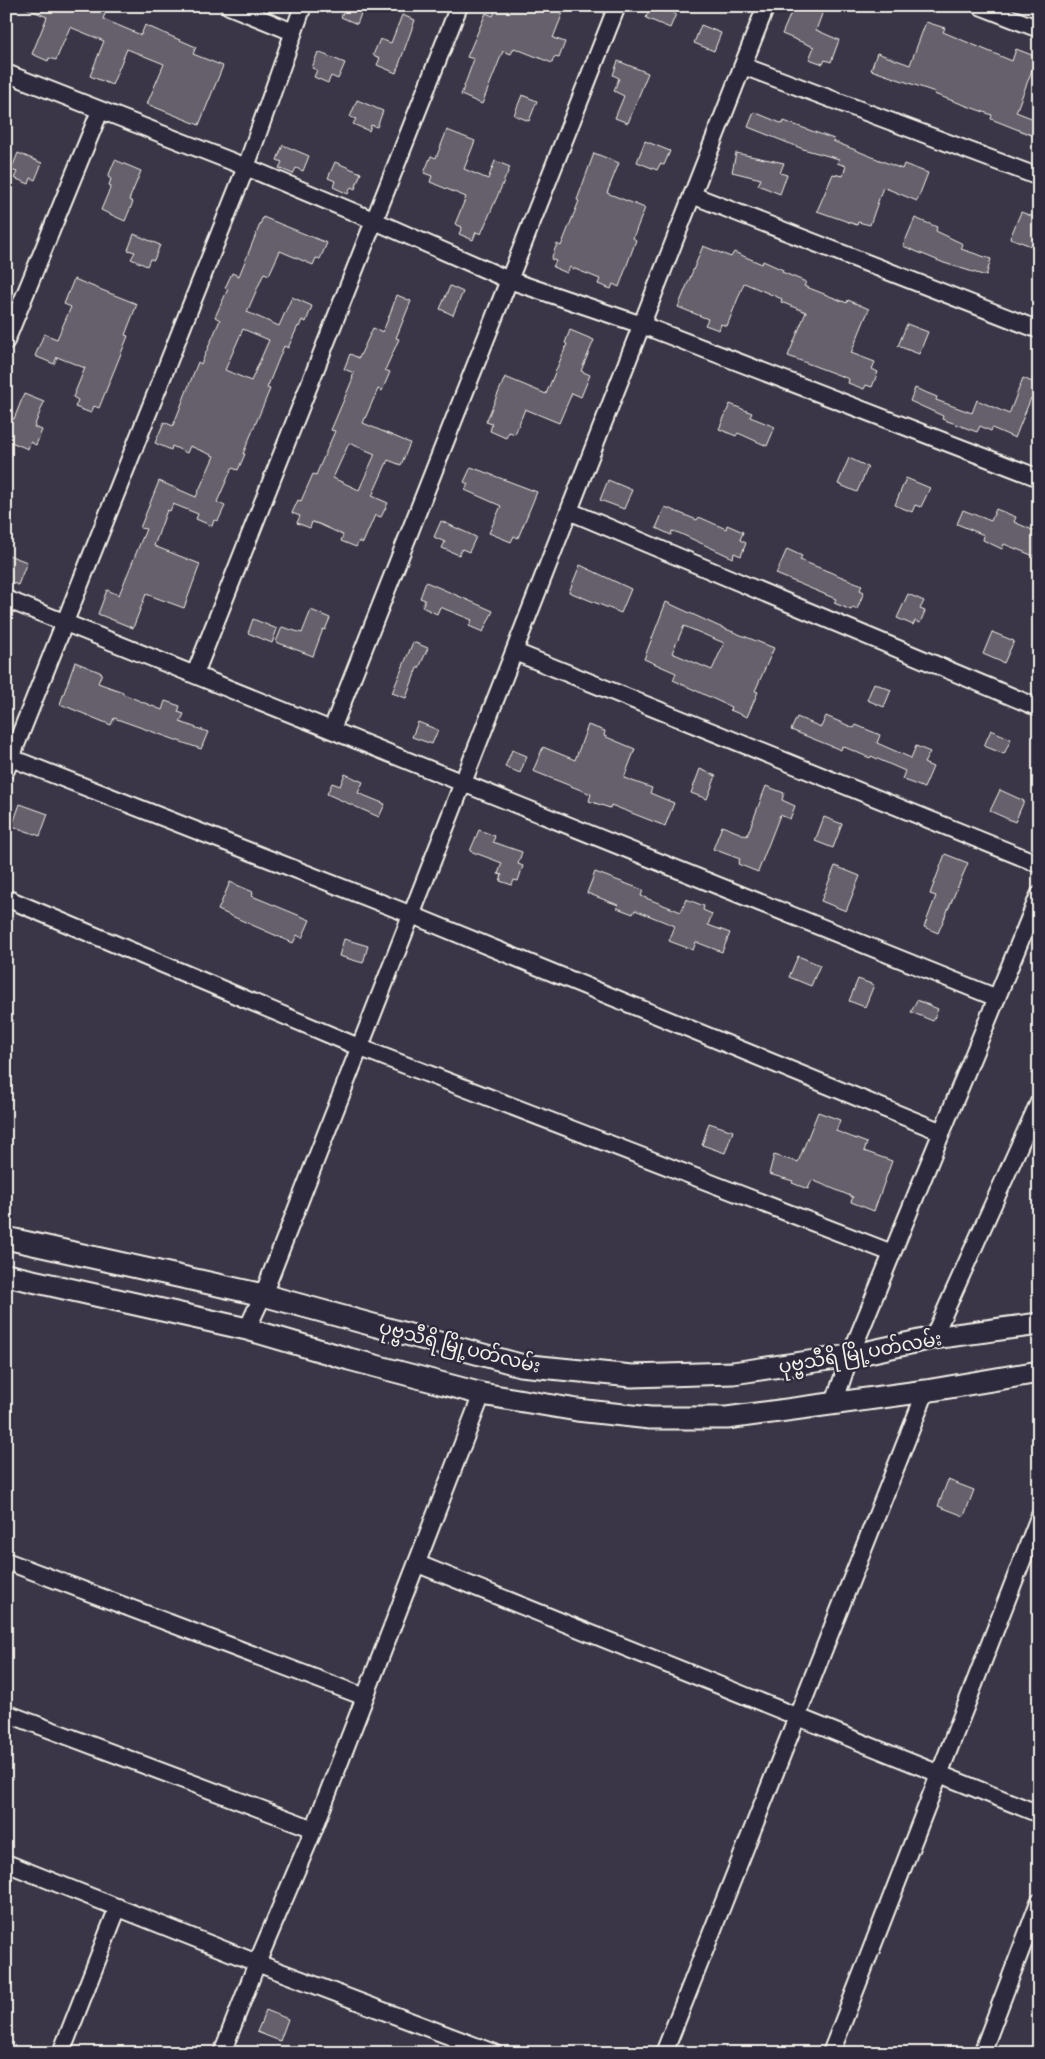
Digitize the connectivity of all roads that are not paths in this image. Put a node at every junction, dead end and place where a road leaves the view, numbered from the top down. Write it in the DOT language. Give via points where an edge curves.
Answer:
graph roads {
  1 [pos="229,6"];
  2 [pos="303,6"];
  3 [pos="459,6"];
  4 [pos="618,6"];
  5 [pos="766,6"];
  6 [pos="980,6"];
  7 [pos="1039,29"];
  8 [pos="293,32"];
  9 [pos="742,66"];
  10 [pos="6,73"];
  11 [pos="100,111"];
  12 [pos="246,167"];
  13 [pos="1039,178"];
  14 [pos="692,195"];
  15 [pos="375,221"];
  16 [pos="509,280"];
  17 [pos="642,325"];
  18 [pos="1039,330"];
  19 [pos="6,341"];
  20 [pos="1039,478"];
  21 [pos="569,511"];
  22 [pos="6,599"];
  23 [pos="64,622"];
  24 [pos="515,652"];
  25 [pos="195,674"];
  26 [pos="1039,708"];
  27 [pos="332,729"];
  28 [pos="8,761"];
  29 [pos="464,782"];
  30 [pos="1039,864"];
  31 [pos="1039,895"];
  32 [pos="6,898"];
  33 [pos="412,915"];
  34 [pos="997,998"];
  35 [pos="361,1048"];
  36 [pos="1039,1102"];
  37 [pos="942,1132"];
  38 [pos="6,1238"];
  39 [pos="892,1253"];
  40 [pos="6,1276"];
  41 [pos="263,1295"];
  42 [pos="1039,1324"];
  43 [pos="247,1329"];
  44 [pos="933,1338"];
  45 [pos="850,1356"];
  46 [pos="1039,1372"];
  47 [pos="926,1391"];
  48 [pos="482,1394"];
  49 [pos="834,1403"];
  50 [pos="1039,1517"];
  51 [pos="6,1561"];
  52 [pos="418,1564"];
  53 [pos="365,1697"];
  54 [pos="6,1713"];
  55 [pos="796,1717"];
  56 [pos="938,1773"];
  57 [pos="1039,1814"];
  58 [pos="314,1829"];
  59 [pos="6,1863"];
  60 [pos="1039,1902"];
  61 [pos="118,1908"];
  62 [pos="257,1963"];
  63 [pos="60,2053"];
  64 [pos="222,2053"];
  65 [pos="494,2053"];
  66 [pos="664,2053"];
  67 [pos="830,2053"];
  68 [pos="982,2053"];
  1 -- 8 [label="street"];
  2 -- 8 [label="street"];
  3 -- 15 [label="street"];
  4 -- 16 [label="street"];
  5 -- 9 [label="street"];
  6 -- 7 [label="street"];
  8 -- 12 [label="street"];
  9 -- 13 [label="street"];
  9 -- 14 [label="street"];
  10 -- 11 [label="street"];
  11 -- 12 [label="street"];
  11 -- 19 [label="street"];
  12 -- 15 [label="street"];
  12 -- 23 [label="street"];
  14 -- 17 [label="street"];
  14 -- 18 [label="street"];
  15 -- 16 [label="street"];
  15 -- 25 [label="street"];
  16 -- 17 [label="street"];
  16 -- 27 [label="street"];
  17 -- 20 [label="street"];
  17 -- 21 [label="street"];
  21 -- 24 [label="street"];
  21 -- 26 [label="street"];
  22 -- 23 [label="street"];
  23 -- 25 [label="street"];
  23 -- 28 [label="street"];
  24 -- 29 [label="street"];
  24 -- 30 [label="street"];
  25 -- 27 [label="street"];
  27 -- 29 [label="street"];
  28 -- 33 [label="street"];
  29 -- 33 [label="street"];
  29 -- 34 [label="street"];
  31 -- 34 [label="street"];
  32 -- 35 [label="street"];
  33 -- 35 [label="street"];
  33 -- 37 [label="street"];
  34 -- 37 [label="street"];
  35 -- 39 [label="street"];
  35 -- 41 [label="street"];
  36 -- 44 [label="street"];
  37 -- 39 [label="street"];
  38 -- 41 [label="main road, ပုဗ္ဗသီရိ မြို့ပတ်လမ်း"];
  39 -- 45 [label="street"];
  40 -- 43 [label="main road, ပုဗ္ဗသီရိ မြို့ပတ်လမ်း"];
  41 -- 43 [label="street"];
  41 -- 45 [label="main road, ပုဗ္ဗသီရိ မြို့ပတ်လမ်း" via="529,1366 641,1376 733,1373"];
  42 -- 44 [label="main road, ပုဗ္ဗသီရိ မြို့ပတ်လမ်း"];
  43 -- 48 [label="main road, ပုဗ္ဗသီရိ မြို့ပတ်လမ်း"];
  44 -- 45 [label="main road, ပုဗ္ဗသီရိ မြို့ပတ်လမ်း"];
  45 -- 49 [label="street"];
  46 -- 47 [label="main road, ပုဗ္ဗသီရိ မြို့ပတ်လမ်း"];
  47 -- 49 [label="main road, ပုဗ္ဗသီရိ မြို့ပတ်လမ်း"];
  47 -- 55 [label="street"];
  48 -- 49 [label="main road, ပုဗ္ဗသီရိ မြို့ပတ်လမ်း" via="576,1410 650,1418 727,1418"];
  48 -- 52 [label="street"];
  50 -- 56 [label="street"];
  51 -- 53 [label="street"];
  52 -- 53 [label="street"];
  52 -- 55 [label="street"];
  53 -- 58 [label="street"];
  54 -- 58 [label="street"];
  55 -- 56 [label="street"];
  55 -- 66 [label="street"];
  56 -- 57 [label="street"];
  56 -- 67 [label="street"];
  58 -- 62 [label="street"];
  59 -- 61 [label="street"];
  60 -- 68 [label="street"];
  61 -- 62 [label="street"];
  61 -- 63 [label="street"];
  62 -- 64 [label="street"];
  62 -- 65 [label="street"];
}
